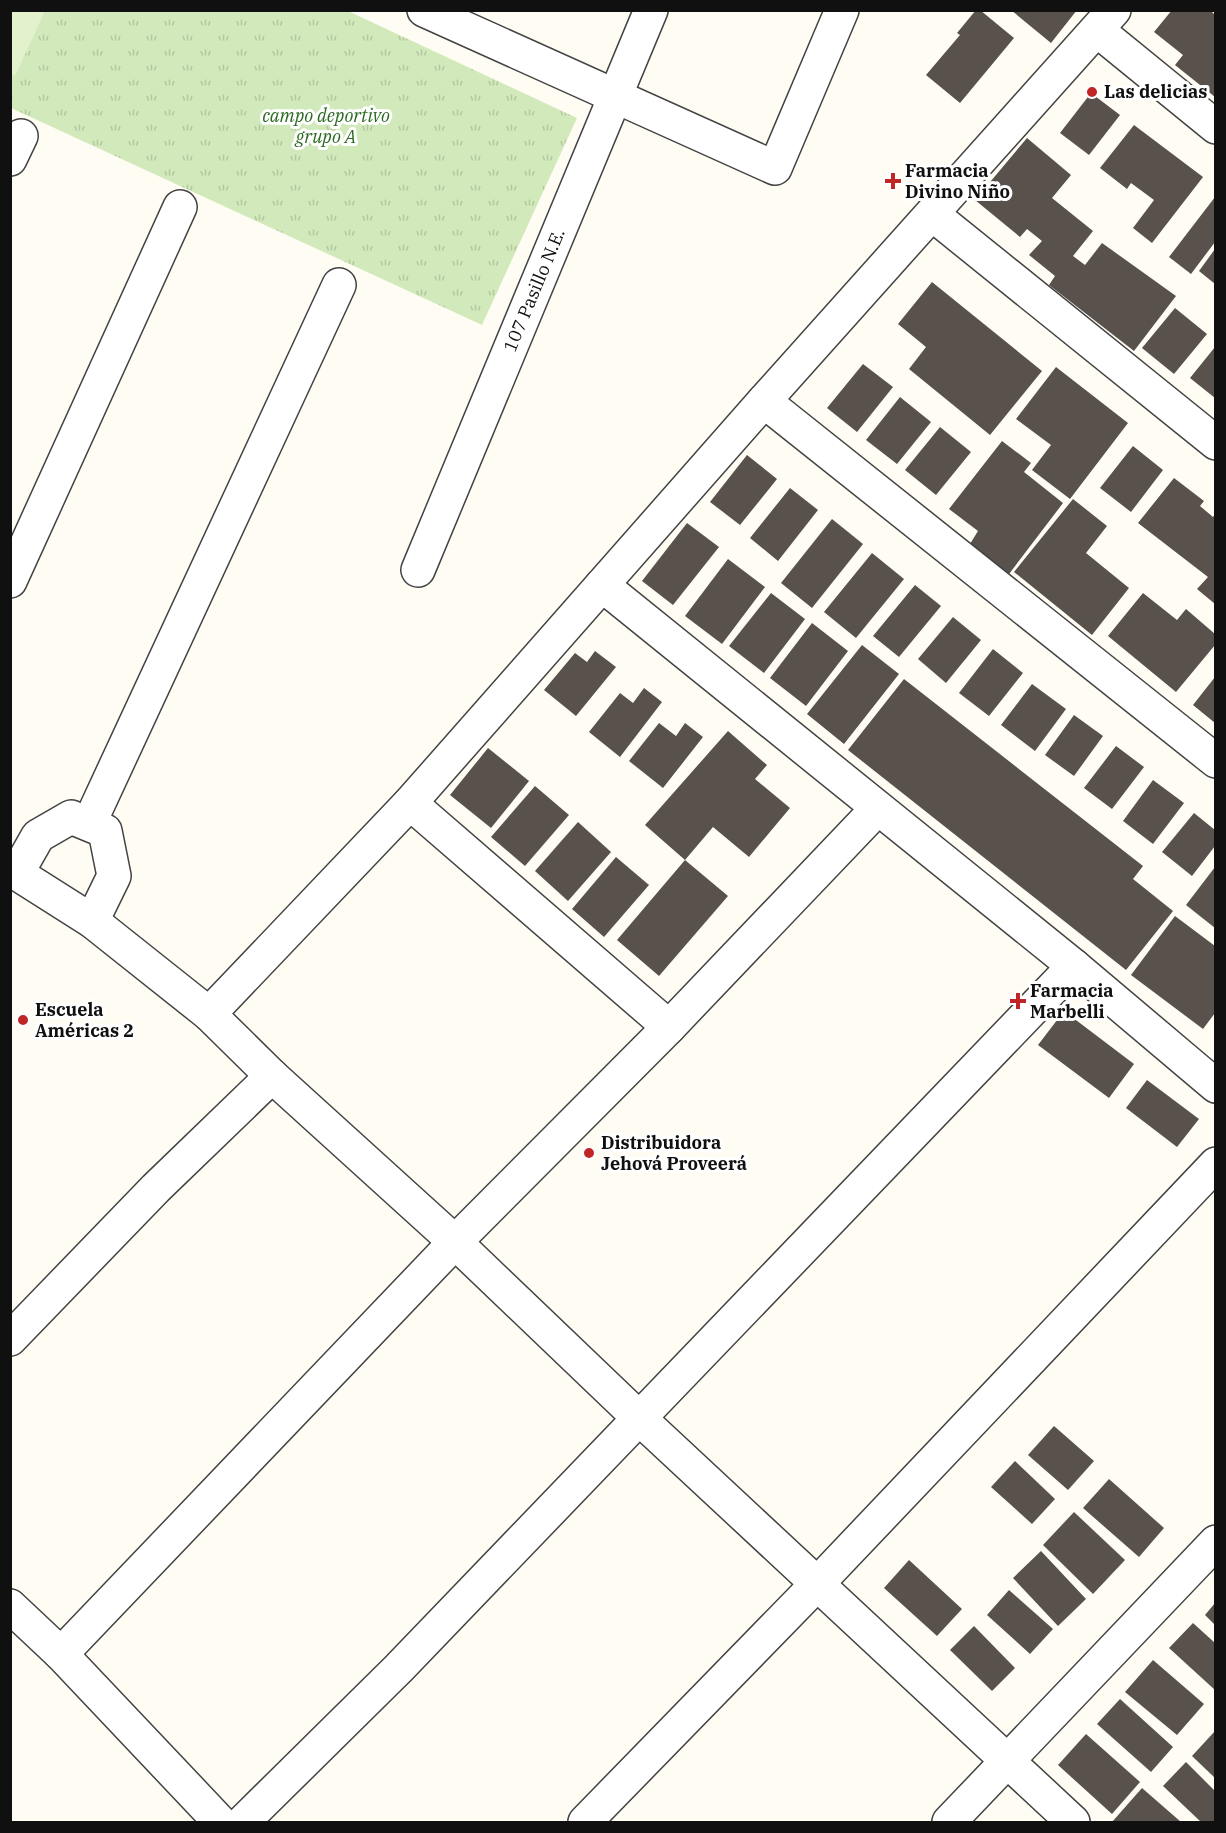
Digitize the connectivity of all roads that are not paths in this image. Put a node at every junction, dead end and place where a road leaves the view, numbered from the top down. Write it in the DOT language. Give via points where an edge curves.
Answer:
graph roads {
  1 [pos="424,10"];
  2 [pos="651,10"];
  3 [pos="842,10"];
  4 [pos="466,19"];
  5 [pos="1106,20"];
  6 [pos="614,96"];
  7 [pos="1215,127"];
  8 [pos="180,207"];
  9 [pos="932,214"];
  10 [pos="339,285"];
  11 [pos="764,401"];
  12 [pos="1215,443"];
  13 [pos="418,570"];
  14 [pos="10,580"];
  15 [pos="602,585"];
  16 [pos="1215,761"];
  17 [pos="410,803"];
  18 [pos="877,809"];
  19 [pos="89,824"];
  20 [pos="14,871"];
  21 [pos="92,921"];
  22 [pos="1074,966"];
  23 [pos="209,1014"];
  24 [pos="669,1027"];
  25 [pos="272,1076"];
  26 [pos="1215,1086"];
  27 [pos="1215,1164"];
  28 [pos="454,1242"];
  29 [pos="10,1339"];
  30 [pos="638,1417"];
  31 [pos="1215,1542"];
  32 [pos="817,1584"];
  33 [pos="10,1606"];
  34 [pos="61,1654"];
  35 [pos="1008,1762"];
  36 [pos="220,1822"];
  37 [pos="243,1822"];
  38 [pos="585,1822"];
  39 [pos="949,1822"];
  40 [pos="1073,1822"];
  1 -- 4 [label="street"];
  2 -- 6 [label="street, 107 Pasillo N.E."];
  3 -- 6 [label="street" via="775,168"];
  4 -- 6 [label="street"];
  5 -- 7 [label="street"];
  5 -- 9 [label="street"];
  6 -- 13 [label="street, 107 Pasillo N.E."];
  8 -- 14 [label="street"];
  9 -- 11 [label="street"];
  9 -- 12 [label="street"];
  10 -- 19 [label="street"];
  11 -- 15 [label="street"];
  11 -- 16 [label="street"];
  15 -- 17 [label="street"];
  15 -- 18 [label="street"];
  17 -- 23 [label="street"];
  17 -- 24 [label="street"];
  18 -- 22 [label="street"];
  18 -- 24 [label="street"];
  19 -- 20 [label="street" via="71,818 38,836"];
  19 -- 21 [label="street" via="105,831 114,876"];
  20 -- 21 [label="street"];
  21 -- 23 [label="street"];
  22 -- 26 [label="street"];
  22 -- 30 [label="street"];
  23 -- 25 [label="street"];
  24 -- 28 [label="street"];
  25 -- 28 [label="street"];
  25 -- 29 [label="street" via="156,1188"];
  27 -- 32 [label="street"];
  28 -- 30 [label="street"];
  28 -- 34 [label="street"];
  30 -- 32 [label="street"];
  30 -- 37 [label="street" via="399,1668"];
  31 -- 35 [label="street"];
  32 -- 35 [label="street"];
  32 -- 38 [label="street"];
  33 -- 34 [label="street"];
  34 -- 36 [label="street"];
  35 -- 39 [label="street"];
  35 -- 40 [label="street"];
}
